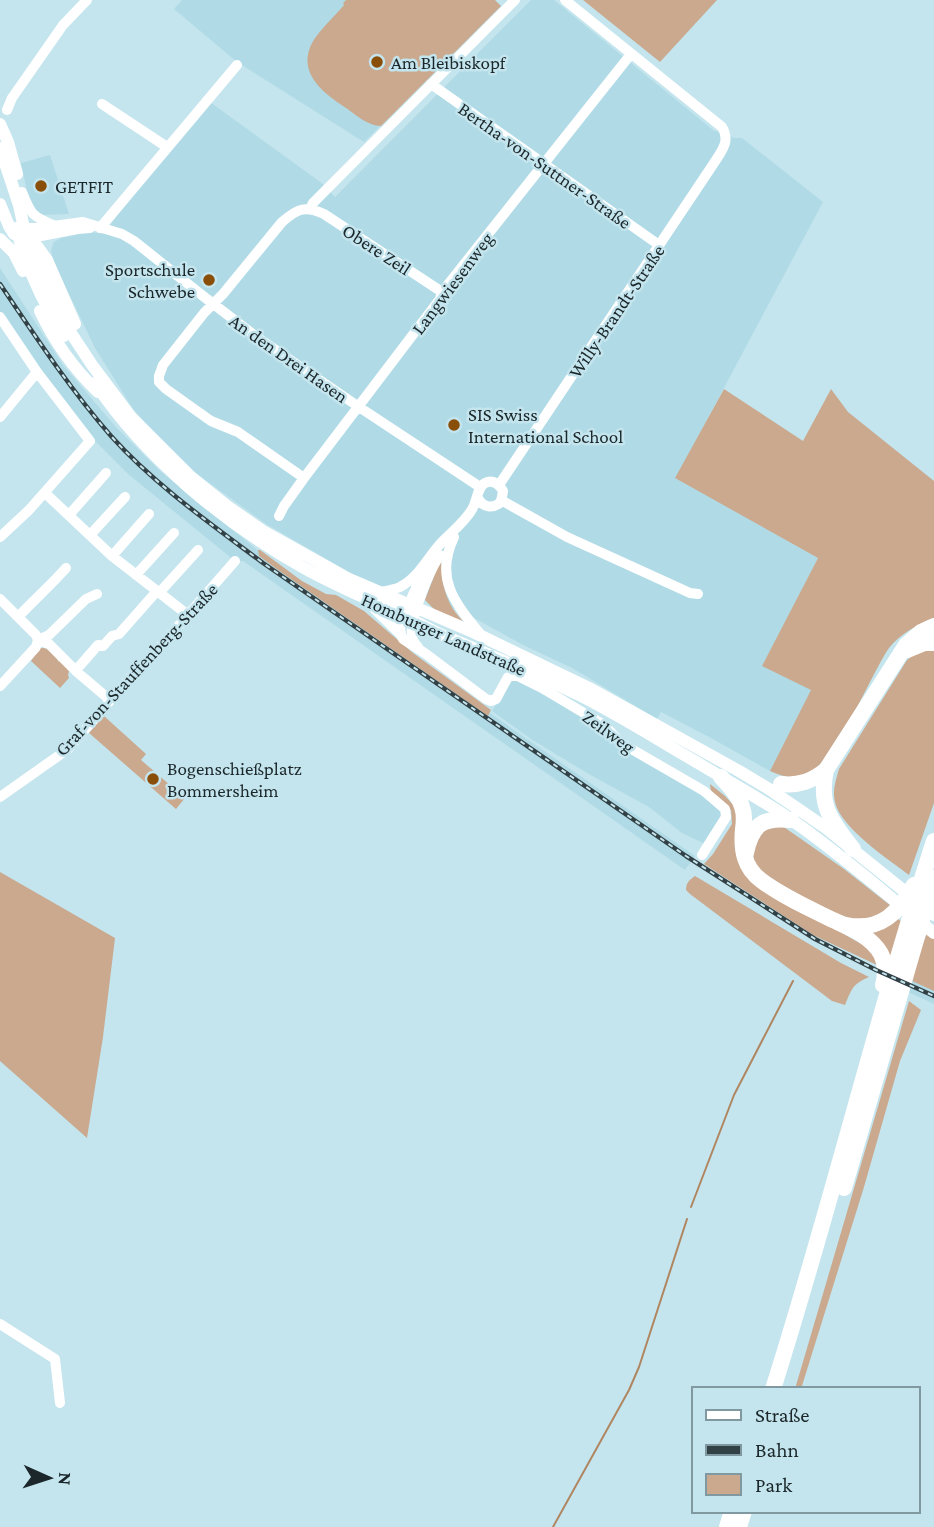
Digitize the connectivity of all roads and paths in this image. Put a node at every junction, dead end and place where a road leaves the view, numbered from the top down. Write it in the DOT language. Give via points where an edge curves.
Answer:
graph roads {
  1 [pos="516,0"];
  2 [pos="565,0"];
  3 [pos="81,2"];
  4 [pos="631,54"];
  5 [pos="237,65"];
  6 [pos="431,84"];
  7 [pos="102,104"];
  8 [pos="7,110"];
  9 [pos="0,124"];
  10 [pos="167,147"];
  11 [pos="0,148"];
  12 [pos="543,164"];
  13 [pos="0,170"];
  14 [pos="13,202"];
  15 [pos="310,209"];
  16 [pos="100,228"];
  17 [pos="12,230"];
  18 [pos="54,230"];
  19 [pos="0,239"];
  20 [pos="659,245"];
  21 [pos="14,253"];
  22 [pos="37,261"];
  23 [pos="442,292"];
  24 [pos="213,304"];
  25 [pos="0,317"];
  26 [pos="37,372"];
  27 [pos="112,400"];
  28 [pos="359,407"];
  29 [pos="0,417"];
  30 [pos="106,473"];
  31 [pos="303,478"];
  32 [pos="499,485"];
  33 [pos="45,493"];
  34 [pos="125,497"];
  35 [pos="482,497"];
  36 [pos="501,500"];
  37 [pos="149,514"];
  38 [pos="69,515"];
  39 [pos="279,516"];
  40 [pos="174,533"];
  41 [pos="90,535"];
  42 [pos="0,537"];
  43 [pos="454,537"];
  44 [pos="198,550"];
  45 [pos="112,556"];
  46 [pos="235,561"];
  47 [pos="426,564"];
  48 [pos="66,568"];
  49 [pos="135,575"];
  50 [pos="158,592"];
  51 [pos="97,593"];
  52 [pos="378,593"];
  53 [pos="698,594"];
  54 [pos="362,597"];
  55 [pos="0,599"];
  56 [pos="411,613"];
  57 [pos="188,615"];
  58 [pos="18,617"];
  59 [pos="934,626"];
  60 [pos="401,635"];
  61 [pos="482,637"];
  62 [pos="38,640"];
  63 [pos="934,643"];
  64 [pos="420,649"];
  65 [pos="897,658"];
  66 [pos="76,670"];
  67 [pos="0,687"];
  68 [pos="110,700"];
  69 [pos="826,769"];
  70 [pos="739,772"];
  71 [pos="721,777"];
  72 [pos="781,785"];
  73 [pos="0,797"];
  74 [pos="791,820"];
  75 [pos="932,848"];
  76 [pos="853,849"];
  77 [pos="702,855"];
  78 [pos="747,863"];
  79 [pos="928,887"];
  80 [pos="928,915"];
  81 [pos="845,925"];
  82 [pos="912,931"];
  83 [pos="934,933"];
  84 [pos="894,974"];
  85 [pos="889,996"];
  86 [pos="0,1324"];
  87 [pos="774,1387"];
  88 [pos="786,1387"];
  89 [pos="60,1403"];
  1 -- 6 [label="street"];
  2 -- 4 [label="street"];
  3 -- 8 [label="street"];
  4 -- 12 [label="street, Langwiesenweg"];
  4 -- 20 [label="street, Willy-Brandt-Straße" via="726,134 724,147"];
  5 -- 10 [label="street"];
  6 -- 12 [label="street, Bertha-von-Suttner-Straße"];
  6 -- 15 [label="street"];
  7 -- 10 [label="street"];
  9 -- 14 [label="main road" via="8,142"];
  10 -- 16 [label="street"];
  11 -- 14 [label="main road"];
  12 -- 20 [label="street, Bertha-von-Suttner-Straße"];
  12 -- 23 [label="street, Langwiesenweg"];
  13 -- 14 [label="main road"];
  14 -- 17 [label="main road"];
  14 -- 17 [label="main road" via="25,209 24,220"];
  14 -- 18 [label="street" via="28,208"];
  14 -- 22 [label="main road" via="17,233"];
  15 -- 23 [label="street, Obere Zeil"];
  15 -- 24 [label="street" via="282,222"];
  16 -- 18 [label="street, An den Drei Hasen"];
  16 -- 24 [label="street, An den Drei Hasen" via="134,240"];
  17 -- 18 [label="street, An den Drei Hasen" via="41,236"];
  17 -- 21 [label="main road"];
  17 -- 22 [label="main road"];
  18 -- 22 [label="street"];
  19 -- 21 [label="main road"];
  20 -- 32 [label="street, Willy-Brandt-Straße"];
  21 -- 27 [label="main road" via="54,337 80,375"];
  22 -- 27 [label="main road"];
  22 -- 27 [label="main road, Homburger Landstraße" via="38,289 54,320"];
  23 -- 28 [label="street, Langwiesenweg"];
  24 -- 28 [label="street, An den Drei Hasen"];
  24 -- 31 [label="street" via="163,365 159,382 211,421 238,432"];
  25 -- 26 [label="street"];
  26 -- 29 [label="street"];
  26 -- 33 [label="street" via="90,441"];
  27 -- 52 [label="main road, Homburger Landstraße" via="191,477 228,506 300,553"];
  27 -- 54 [label="main road, Homburger Landstraße" via="157,457 223,514 302,567"];
  28 -- 31 [label="street, Langwiesenweg"];
  28 -- 35 [label="street, An den Drei Hasen"];
  30 -- 38 [label="street"];
  31 -- 39 [label="street, Langwiesenweg"];
  32 -- 35 [label="street" via="483,484"];
  32 -- 36 [label="street"];
  33 -- 38 [label="street"];
  33 -- 42 [label="street"];
  34 -- 41 [label="street"];
  35 -- 36 [label="street" via="494,506"];
  35 -- 43 [label="street"];
  35 -- 47 [label="street"];
  36 -- 53 [label="street" via="568,537"];
  37 -- 45 [label="street"];
  38 -- 41 [label="street"];
  40 -- 49 [label="street"];
  41 -- 45 [label="street"];
  43 -- 56 [label="street" via="435,561"];
  43 -- 61 [label="street" via="447,556 447,580 460,611"];
  44 -- 50 [label="street"];
  45 -- 49 [label="street"];
  46 -- 57 [label="street, Graf-von-Stauffenberg-Straße"];
  47 -- 52 [label="street" via="400,587"];
  47 -- 56 [label="street"];
  48 -- 58 [label="street"];
  49 -- 50 [label="street"];
  50 -- 57 [label="street"];
  50 -- 66 [label="street" via="119,634 98,645"];
  51 -- 62 [label="street"];
  52 -- 56 [label="main road, Homburger Landstraße"];
  54 -- 56 [label="main road, Homburger Landstraße"];
  54 -- 60 [label="street, Zeilweg"];
  55 -- 58 [label="street"];
  56 -- 60 [label="street"];
  56 -- 61 [label="main road, Homburger Landstraße"];
  56 -- 64 [label="street" via="412,636"];
  56 -- 71 [label="main road, Homburger Landstraße" via="440,634 585,698"];
  57 -- 68 [label="street, Graf-von-Stauffenberg-Straße"];
  58 -- 62 [label="street"];
  59 -- 65 [label="highway" via="913,638"];
  60 -- 64 [label="street, Zeilweg"];
  61 -- 70 [label="main road, Homburger Landstraße" via="593,690"];
  62 -- 66 [label="street" via="49,644"];
  62 -- 67 [label="street"];
  63 -- 65 [label="highway" via="914,646"];
  64 -- 77 [label="street, Zeilweg" via="491,701 512,676 542,688 604,725 621,743 711,796 725,809 726,817"];
  65 -- 69 [label="highway"];
  66 -- 68 [label="street"];
  68 -- 73 [label="street, Graf-von-Stauffenberg-Straße" via="68,749"];
  69 -- 72 [label="highway" via="810,781"];
  69 -- 76 [label="highway" via="823,788 828,814"];
  70 -- 72 [label="main road"];
  70 -- 76 [label="main road, Homburger Landstraße"];
  71 -- 74 [label="main road, Homburger Landstraße"];
  71 -- 78 [label="highway" via="743,810 741,845"];
  74 -- 78 [label="highway" via="770,819 760,825 748,845"];
  74 -- 83 [label="main road, Homburger Landstraße"];
  75 -- 79 [label="highway"];
  76 -- 80 [label="main road, Homburger Landstraße"];
  78 -- 81 [label="highway" via="764,882"];
  79 -- 80 [label="highway"];
  79 -- 81 [label="highway" via="873,924"];
  79 -- 82 [label="highway"];
  80 -- 82 [label="highway"];
  81 -- 84 [label="highway" via="873,943"];
  82 -- 84 [label="highway"];
  84 -- 85 [label="highway"];
  85 -- 87 [label="highway"];
  85 -- 88 [label="highway" via="821,1269"];
  86 -- 89 [label="street" via="55,1359"];
}
